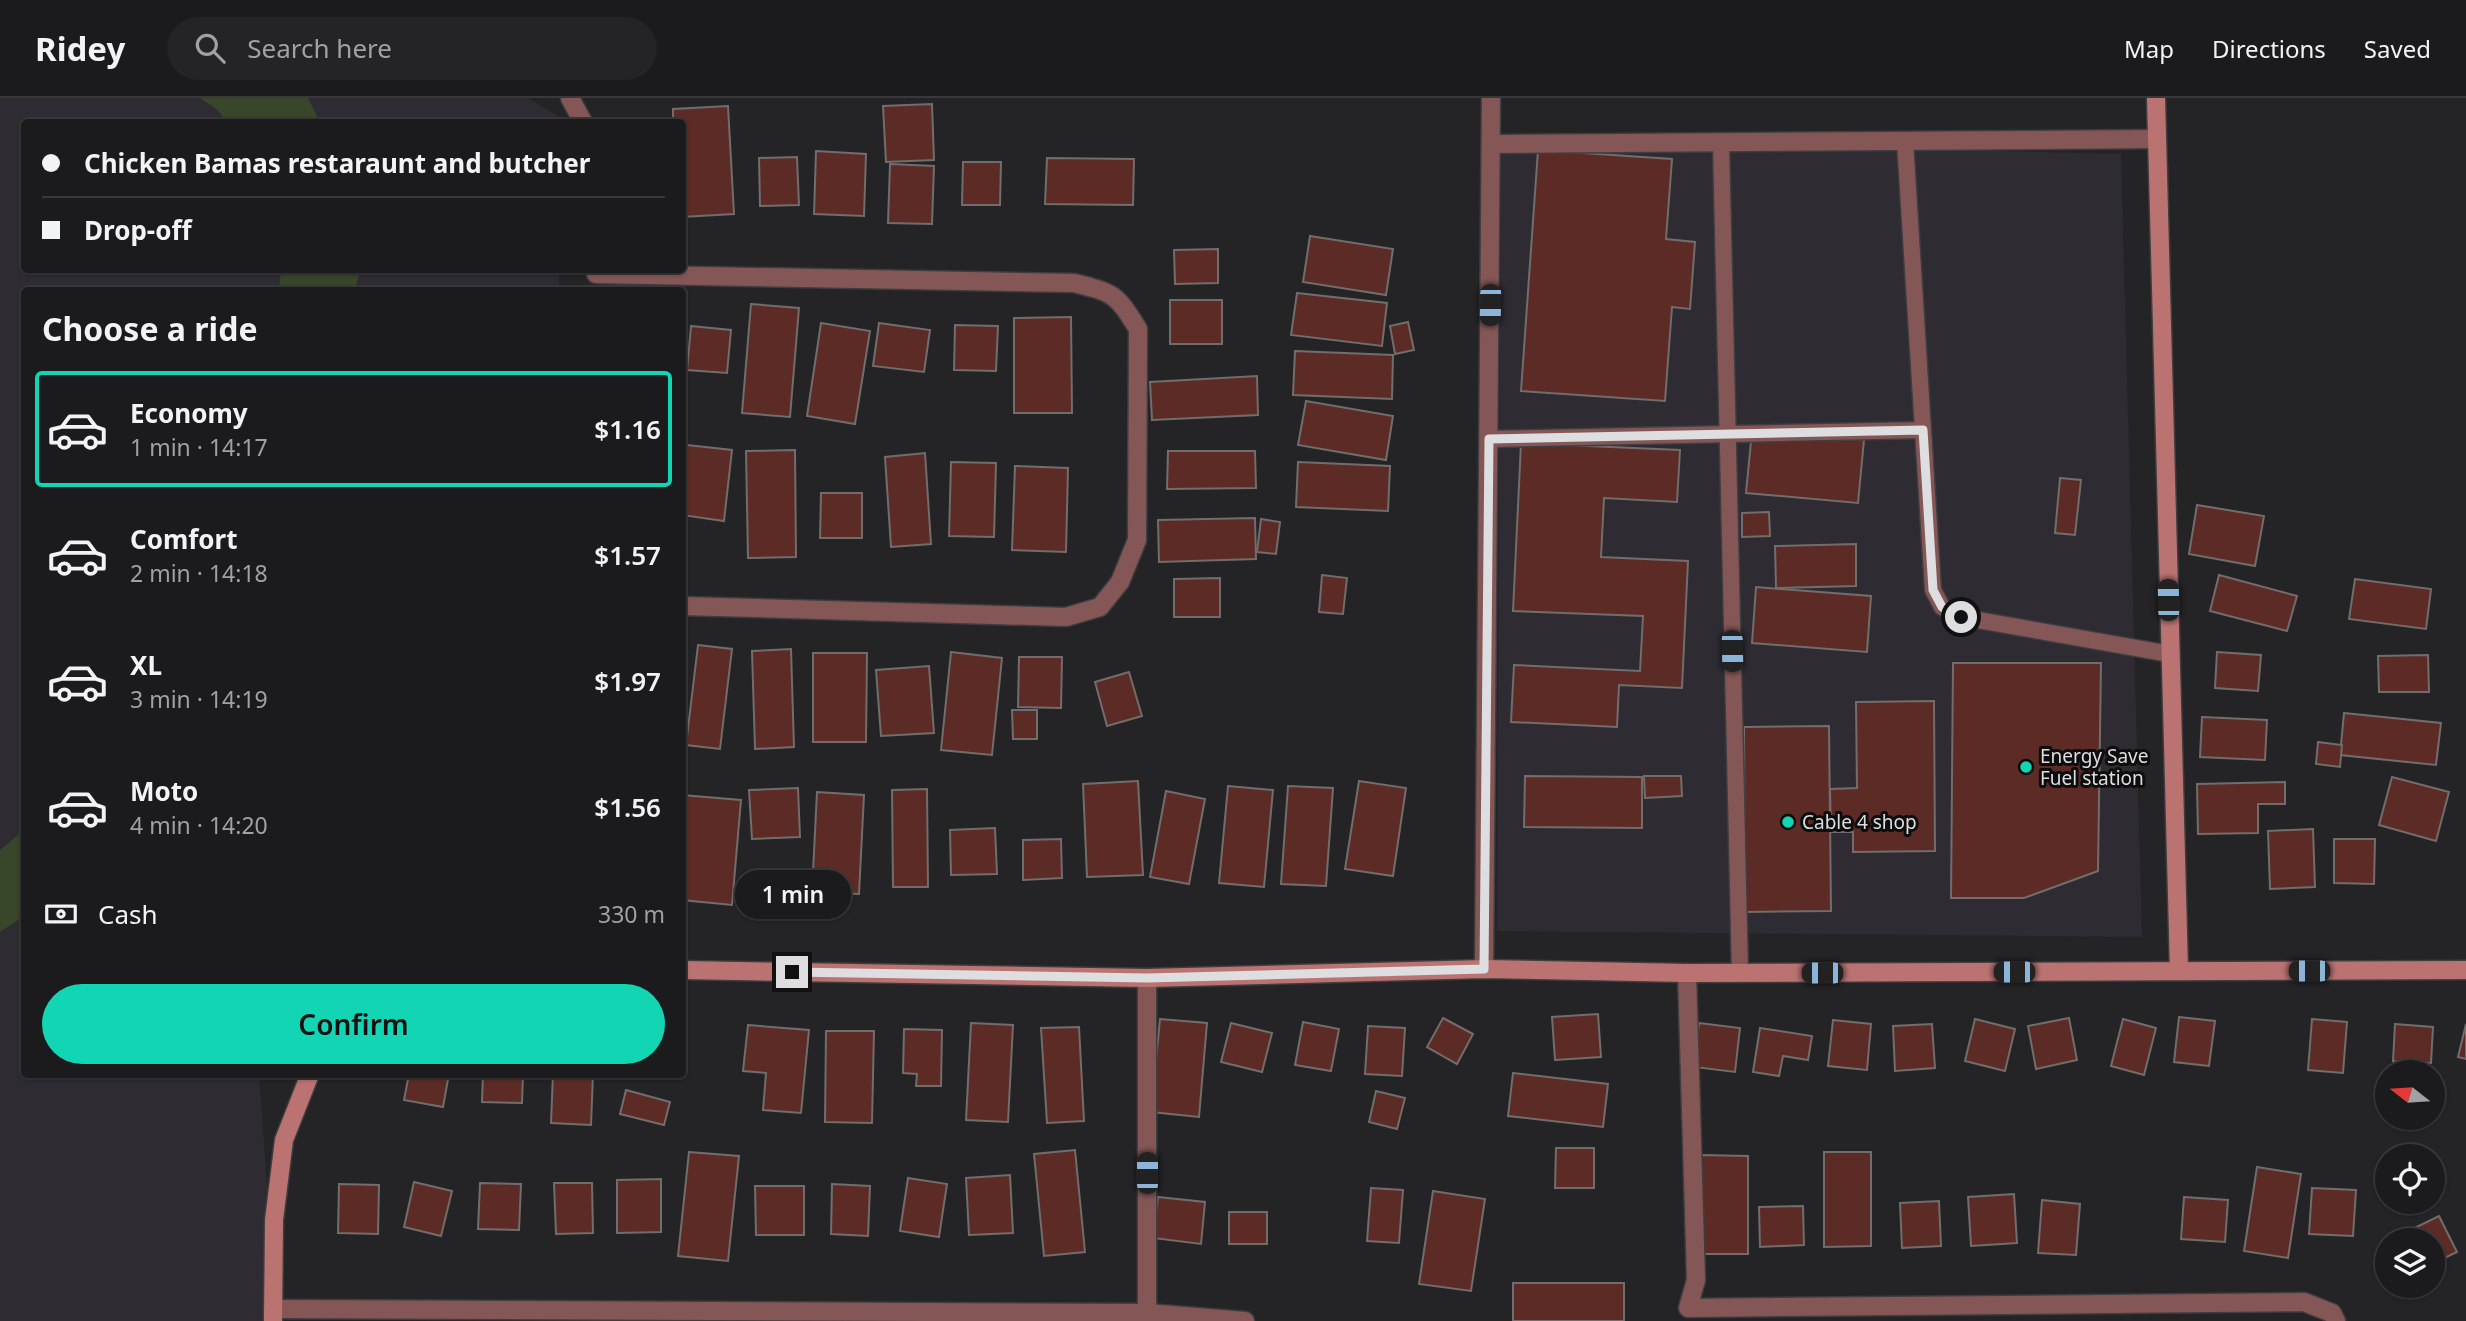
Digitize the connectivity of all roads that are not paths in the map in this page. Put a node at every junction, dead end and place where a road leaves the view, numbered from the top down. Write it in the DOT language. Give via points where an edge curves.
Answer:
graph roads {
  1 [pos="570,98"];
  2 [pos="1491,98"];
  3 [pos="2156,98"];
  4 [pos="581,119"];
  5 [pos="2156,139"];
  6 [pos="1905,141"];
  7 [pos="1721,143"];
  8 [pos="1492,144"];
  9 [pos="596,278"];
  10 [pos="1923,430"];
  11 [pos="1727,436"];
  12 [pos="1489,439"];
  13 [pos="686,606"];
  14 [pos="2170,654"];
  15 [pos="1484,969"];
  16 [pos="686,970"];
  17 [pos="2466,970"];
  18 [pos="2179,971"];
  19 [pos="1740,973"];
  20 [pos="1687,974"];
  21 [pos="1147,978"];
  22 [pos="308,1078"];
  23 [pos="1147,1313"];
  24 [pos="273,1315"];
  25 [pos="1686,1315"];
  26 [pos="1245,1321"];
  27 [pos="2336,1321"];
  1 -- 4 [label="street"];
  2 -- 8 [label="street"];
  3 -- 5 [label="street"];
  5 -- 6 [label="street"];
  5 -- 14 [label="street"];
  6 -- 7 [label="street"];
  6 -- 10 [label="lane"];
  7 -- 8 [label="street"];
  7 -- 11 [label="lane"];
  8 -- 12 [label="street"];
  9 -- 13 [label="street" via="1074,283 1106,291 1121,302 1138,329 1137,540 1120,582 1100,607 1066,617"];
  10 -- 11 [label="lane"];
  10 -- 14 [label="lane" via="1933,590 1942,607 1961,617"];
  11 -- 12 [label="lane"];
  11 -- 19 [label="lane"];
  12 -- 15 [label="street"];
  14 -- 18 [label="street"];
  15 -- 20 [label="street"];
  15 -- 21 [label="street"];
  16 -- 21 [label="street"];
  17 -- 18 [label="street"];
  18 -- 19 [label="street"];
  19 -- 20 [label="street"];
  20 -- 25 [label="street" via="1696,1280"];
  21 -- 23 [label="street"];
  22 -- 24 [label="street" via="284,1140 274,1220"];
  23 -- 24 [label="street"];
  23 -- 26 [label="street"];
  25 -- 27 [label="street" via="2304,1303 2332,1313"];
}
